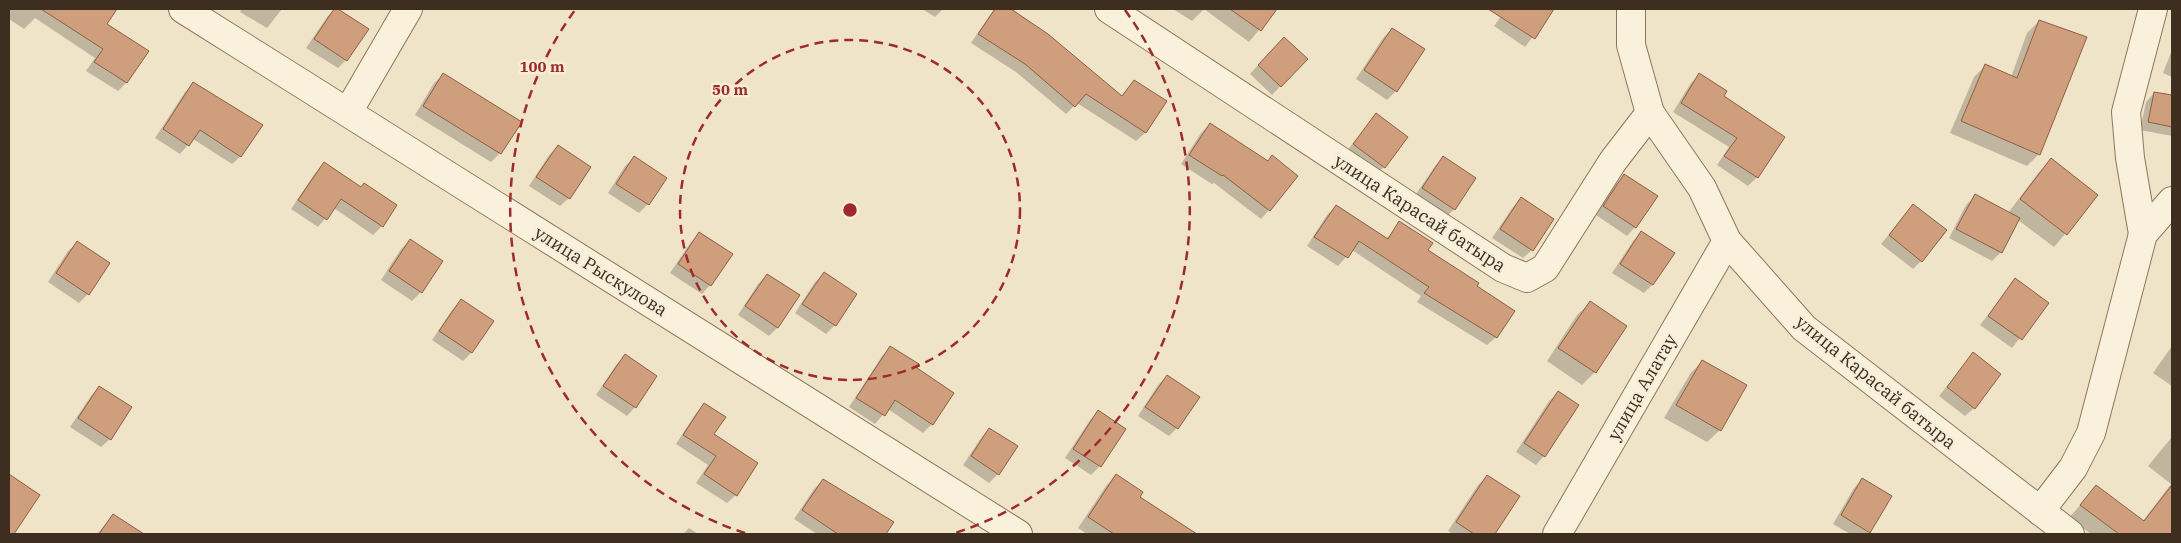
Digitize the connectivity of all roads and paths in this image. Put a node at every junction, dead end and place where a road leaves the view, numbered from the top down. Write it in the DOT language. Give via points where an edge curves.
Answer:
graph roads {
  1 [pos="183,9"];
  2 [pos="408,9"];
  3 [pos="1108,9"];
  4 [pos="1631,9"];
  5 [pos="2153,9"];
  6 [pos="348,112"];
  7 [pos="1650,113"];
  8 [pos="2172,201"];
  9 [pos="2143,234"];
  10 [pos="1727,241"];
  11 [pos="2040,511"];
  12 [pos="1018,534"];
  13 [pos="1557,534"];
  14 [pos="2070,534"];
  1 -- 6 [label="street, улица Рыскулова"];
  2 -- 6 [label="street"];
  3 -- 7 [label="street, улица Карасай батыра" via="1503,268 1527,278 1545,268 1613,161"];
  4 -- 7 [label="street" via="1631,46"];
  5 -- 9 [label="street" via="2126,112"];
  6 -- 12 [label="street, улица Рыскулова"];
  7 -- 10 [label="street, улица Карасай батыра" via="1702,188"];
  8 -- 9 [label="street"];
  9 -- 11 [label="street" via="2091,433 2072,468"];
  10 -- 11 [label="street, улица Карасай батыра" via="1804,328"];
  10 -- 13 [label="street, улица Алатау"];
  11 -- 14 [label="street, улица Карасай батыра"];
}
